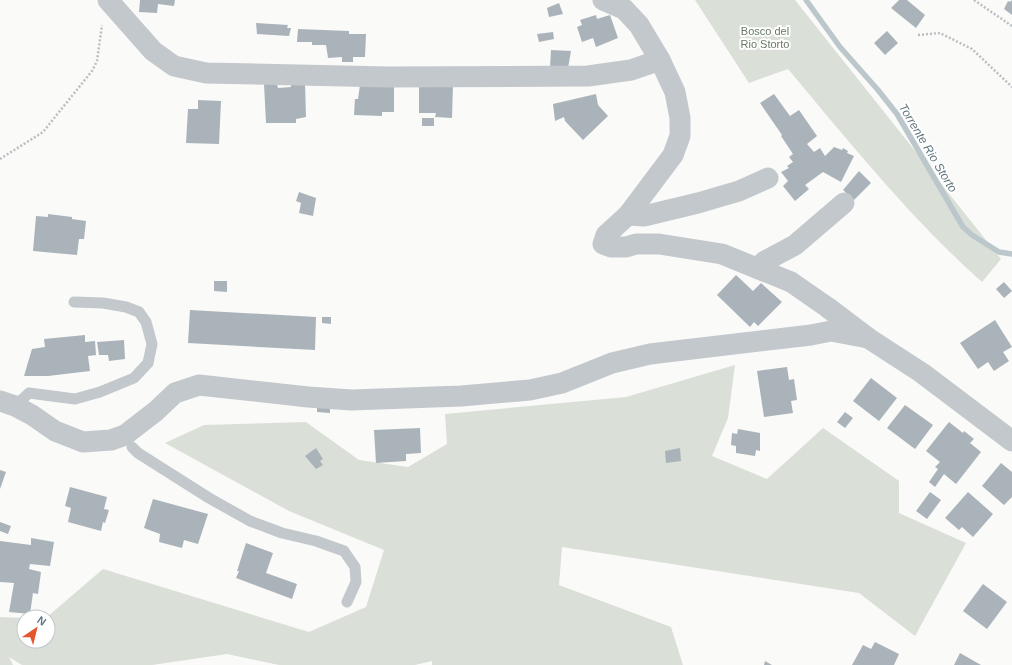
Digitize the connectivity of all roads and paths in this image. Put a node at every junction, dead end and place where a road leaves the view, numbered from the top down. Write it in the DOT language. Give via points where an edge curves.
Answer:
graph roads {
  1 [pos="603,0"];
  2 [pos="974,0"];
  3 [pos="112,4"];
  4 [pos="1012,26"];
  5 [pos="918,35"];
  6 [pos="660,60"];
  7 [pos="1012,87"];
  8 [pos="0,159"];
  9 [pos="768,178"];
  10 [pos="844,202"];
  11 [pos="628,215"];
  12 [pos="757,268"];
  13 [pos="74,302"];
  14 [pos="868,338"];
  15 [pos="7,403"];
  16 [pos="128,440"];
  17 [pos="1012,441"];
  18 [pos="347,602"];
  1 -- 6 [label="street" via="624,9 639,25"];
  2 -- 4 [label="path"];
  3 -- 6 [label="street" via="153,51 174,66 206,73 396,77 588,76 631,70"];
  3 -- 8 [label="path" via="104,16 97,61 92,71 43,132"];
  5 -- 7 [label="path" via="940,33 972,49"];
  6 -- 11 [label="street" via="675,92 680,118 680,136 673,155"];
  9 -- 11 [label="street" via="739,192 698,203 644,216"];
  10 -- 12 [label="street" via="795,245 765,260"];
  11 -- 12 [label="street" via="606,235 603,244 611,247 659,244 722,254"];
  12 -- 14 [label="street" via="791,282"];
  13 -- 15 [label="lane" via="103,303 139,312 146,322 152,344 148,363 134,378 100,392 75,399 29,393"];
  14 -- 16 [label="street" via="832,331 650,354 612,363 562,383 530,390 461,396 352,400 308,398 199,385 175,394"];
  14 -- 17 [label="street" via="922,373"];
  15 -- 16 [label="street" via="32,415 55,432 83,442"];
  16 -- 18 [label="lane" via="138,453 250,521 344,551 355,567 356,582"];
}
